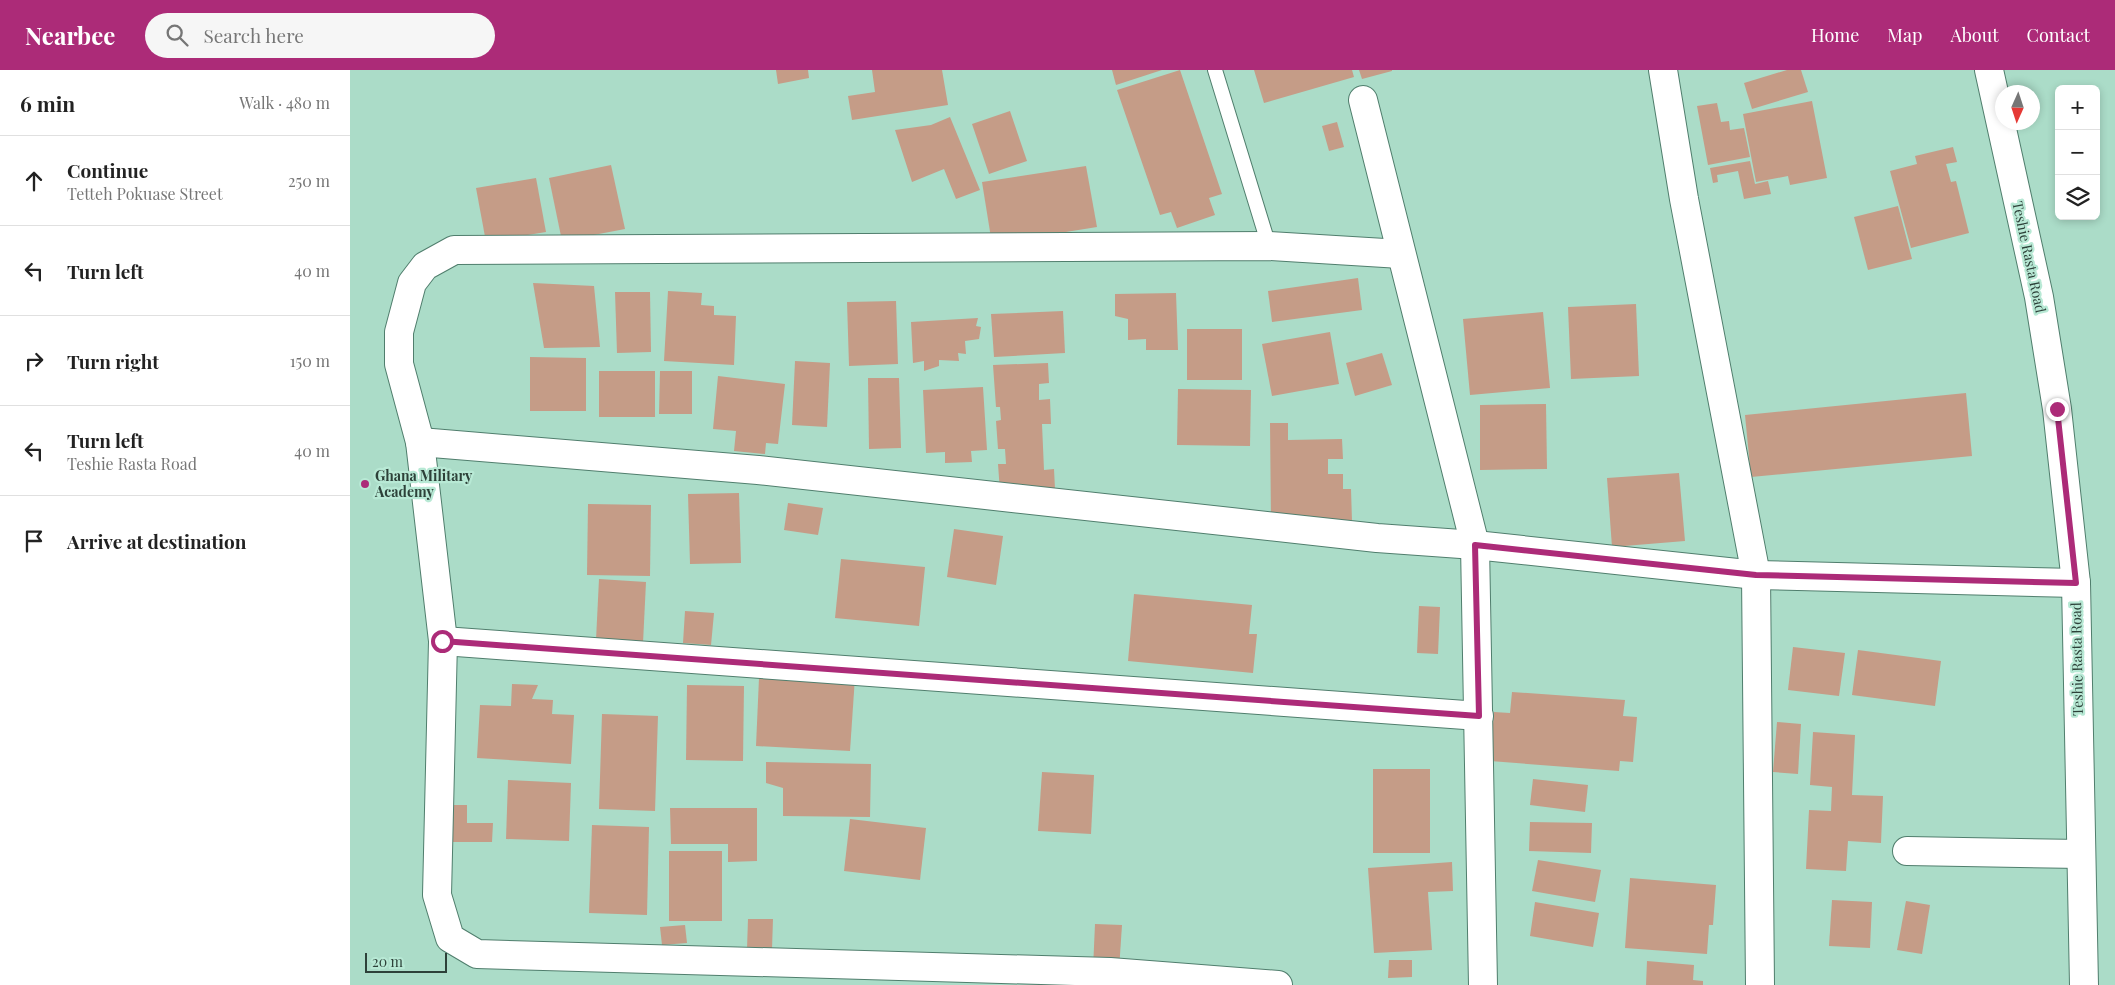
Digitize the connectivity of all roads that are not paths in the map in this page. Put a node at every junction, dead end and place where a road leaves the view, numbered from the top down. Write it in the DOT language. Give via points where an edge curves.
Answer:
graph roads {
  1 [pos="1215,70"];
  2 [pos="1663,70"];
  3 [pos="1989,70"];
  4 [pos="1363,100"];
  5 [pos="1269,246"];
  6 [pos="1401,254"];
  7 [pos="420,442"];
  8 [pos="1475,545"];
  9 [pos="1756,575"];
  10 [pos="2076,583"];
  11 [pos="442,641"];
  12 [pos="1479,716"];
  13 [pos="1907,851"];
  14 [pos="2081,854"];
  15 [pos="1278,985"];
  16 [pos="1483,985"];
  17 [pos="1760,985"];
  18 [pos="2084,985"];
  1 -- 5 [label="lane"];
  2 -- 9 [label="street" via="1684,199"];
  3 -- 10 [label="street, Teshie Rasta Road" via="2039,296 2057,409"];
  4 -- 6 [label="street"];
  5 -- 6 [label="street"];
  5 -- 7 [label="street" via="454,250 426,266 412,283 400,332 399,364"];
  6 -- 8 [label="street"];
  7 -- 8 [label="street" via="758,470 1377,538"];
  7 -- 11 [label="street"];
  8 -- 9 [label="street"];
  8 -- 12 [label="street"];
  9 -- 10 [label="street"];
  9 -- 17 [label="street"];
  10 -- 14 [label="street, Teshie Rasta Road"];
  11 -- 12 [label="street"];
  11 -- 15 [label="street" via="437,895 450,938 477,954 1110,972"];
  12 -- 16 [label="street"];
  13 -- 14 [label="street"];
  14 -- 18 [label="street, Teshie Rasta Road"];
}
